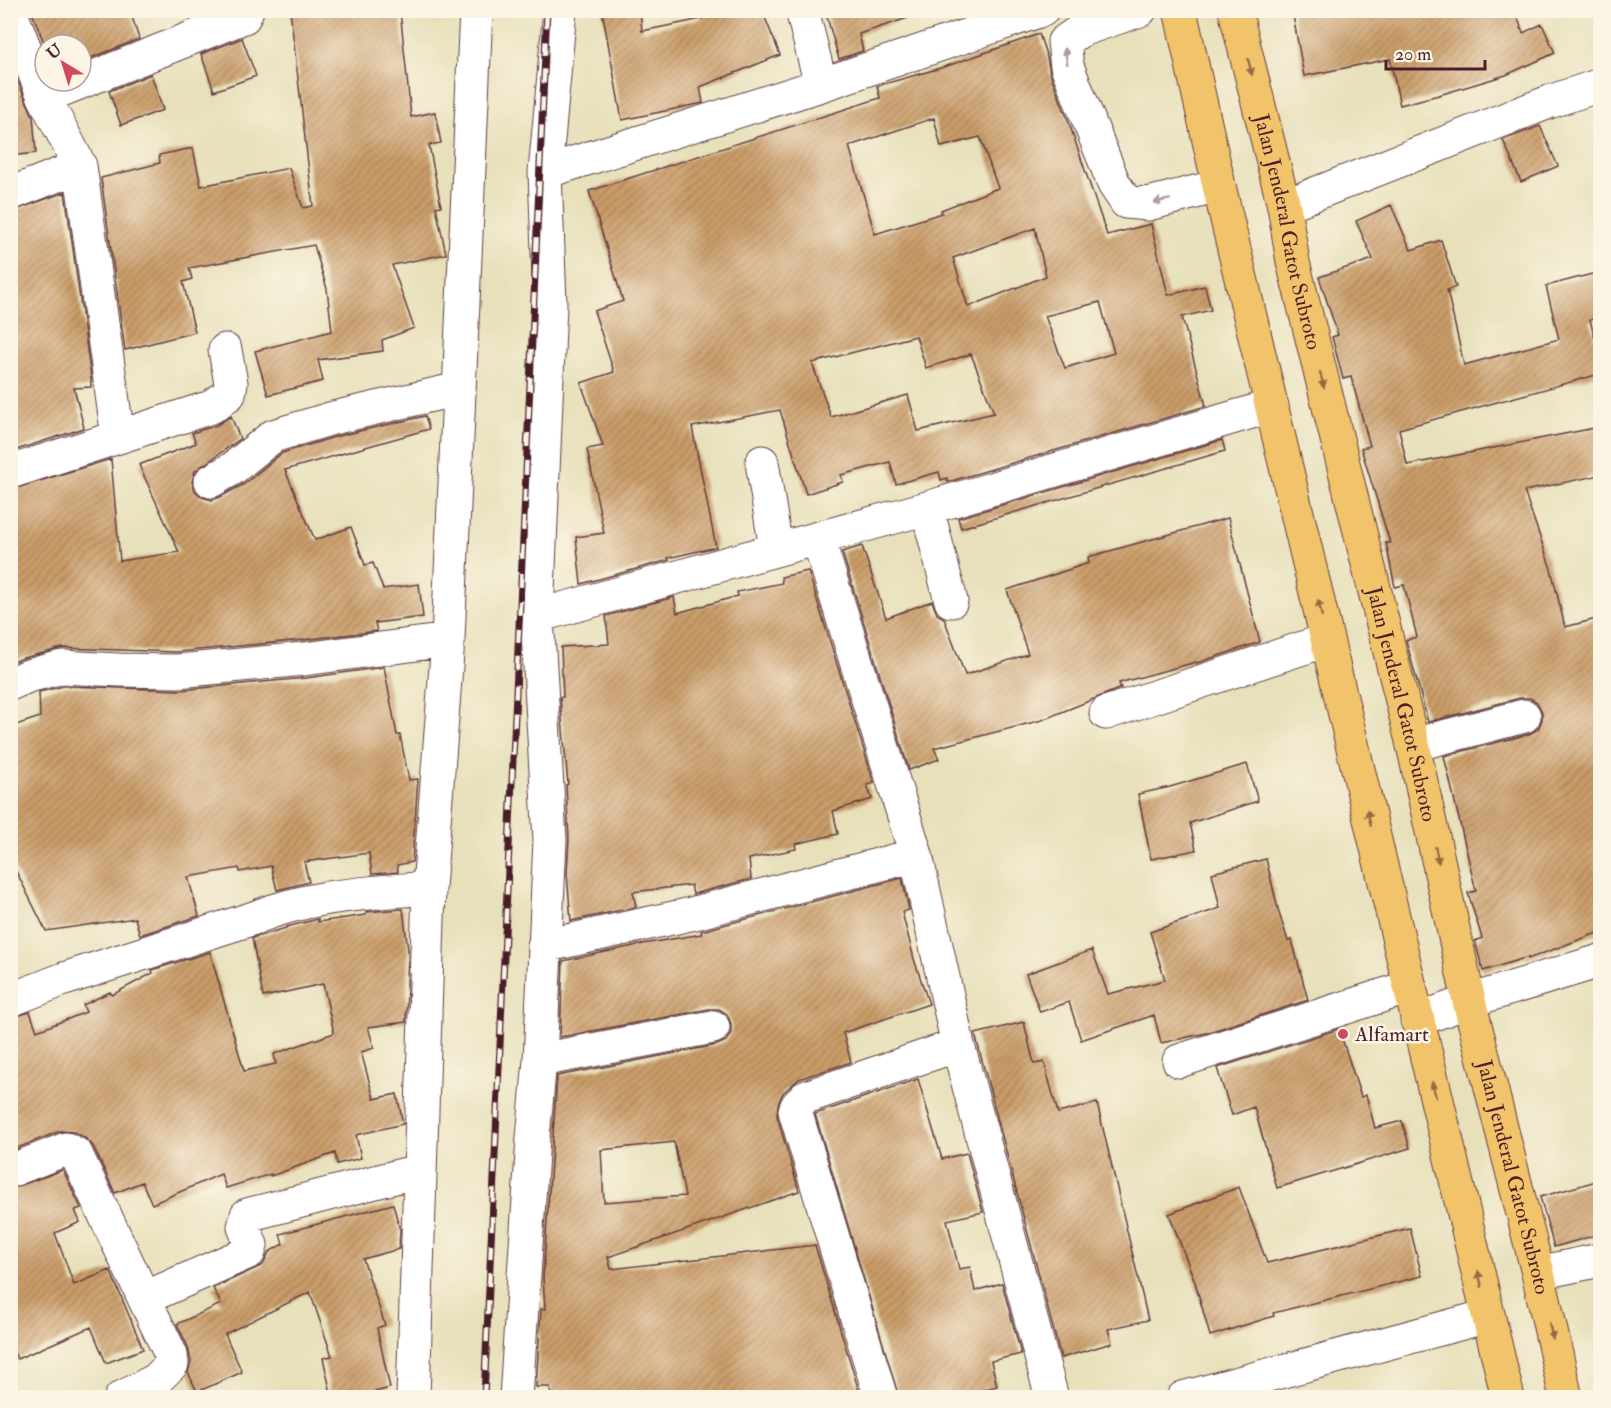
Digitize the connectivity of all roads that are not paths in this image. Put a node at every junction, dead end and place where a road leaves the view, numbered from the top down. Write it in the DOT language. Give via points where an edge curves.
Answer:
graph roads {
  1 [pos="248,10"];
  2 [pos="476,10"];
  3 [pos="560,10"];
  4 [pos="802,10"];
  5 [pos="1042,10"];
  6 [pos="1140,10"];
  7 [pos="1180,10"];
  8 [pos="1236,10"];
  9 [pos="10,11"];
  10 [pos="820,85"];
  11 [pos="1600,85"];
  12 [pos="44,97"];
  13 [pos="80,166"];
  14 [pos="544,172"];
  15 [pos="1219,186"];
  16 [pos="10,194"];
  17 [pos="1284,206"];
  18 [pos="225,350"];
  19 [pos="458,389"];
  20 [pos="1272,406"];
  21 [pos="118,437"];
  22 [pos="762,462"];
  23 [pos="10,472"];
  24 [pos="211,481"];
  25 [pos="927,508"];
  26 [pos="818,537"];
  27 [pos="776,549"];
  28 [pos="951,601"];
  29 [pos="537,616"];
  30 [pos="448,640"];
  31 [pos="1327,640"];
  32 [pos="10,684"];
  33 [pos="1106,713"];
  34 [pos="1524,716"];
  35 [pos="1413,745"];
  36 [pos="916,855"];
  37 [pos="429,888"];
  38 [pos="544,946"];
  39 [pos="1600,961"];
  40 [pos="1409,987"];
  41 [pos="10,1000"];
  42 [pos="1469,1001"];
  43 [pos="1417,1020"];
  44 [pos="713,1027"];
  45 [pos="958,1045"];
  46 [pos="540,1060"];
  47 [pos="1179,1061"];
  48 [pos="10,1171"];
  49 [pos="418,1171"];
  50 [pos="1600,1260"];
  51 [pos="1538,1273"];
  52 [pos="145,1298"];
  53 [pos="1488,1316"];
  54 [pos="160,1389"];
  55 [pos="121,1398"];
  56 [pos="412,1398"];
  57 [pos="516,1398"];
  58 [pos="881,1398"];
  59 [pos="1052,1398"];
  60 [pos="1183,1398"];
  61 [pos="1508,1398"];
  62 [pos="1566,1398"];
  1 -- 12 [label="street" via="244,17"];
  2 -- 19 [label="street"];
  3 -- 14 [label="street"];
  4 -- 10 [label="street"];
  5 -- 10 [label="street"];
  15 -- 6 [label="street, one-way" via="1148,204 1126,202 1114,183 1067,66 1064,42 1081,30"];
  7 -- 15 [label="main road"];
  8 -- 17 [label="main road, Jalan Jenderal Gatot Subroto, one-way"];
  9 -- 12 [label="street"];
  10 -- 14 [label="street"];
  11 -- 17 [label="street"];
  12 -- 13 [label="street"];
  13 -- 16 [label="street"];
  13 -- 21 [label="street"];
  14 -- 29 [label="street" via="550,304"];
  15 -- 20 [label="main road"];
  17 -- 35 [label="main road, Jalan Jenderal Gatot Subroto, one-way" via="1293,262"];
  18 -- 21 [label="street" via="229,394 210,406"];
  19 -- 24 [label="street" via="273,436"];
  19 -- 30 [label="street"];
  20 -- 25 [label="street"];
  31 -- 20 [label="main road, one-way"];
  21 -- 23 [label="street"];
  22 -- 27 [label="street"];
  25 -- 26 [label="street"];
  25 -- 28 [label="street"];
  26 -- 27 [label="street"];
  26 -- 36 [label="street"];
  27 -- 29 [label="street"];
  29 -- 38 [label="street" via="550,840"];
  30 -- 32 [label="street" via="178,671 62,667"];
  30 -- 37 [label="street"];
  31 -- 33 [label="street"];
  40 -- 31 [label="main road, one-way"];
  34 -- 35 [label="street"];
  35 -- 42 [label="main road, Jalan Jenderal Gatot Subroto, one-way"];
  36 -- 38 [label="street" via="691,914"];
  36 -- 45 [label="street"];
  37 -- 41 [label="street" via="357,894 280,907"];
  37 -- 49 [label="street"];
  38 -- 46 [label="street"];
  39 -- 42 [label="street"];
  40 -- 43 [label="main road"];
  40 -- 47 [label="street"];
  42 -- 43 [label="street"];
  42 -- 51 [label="main road, Jalan Jenderal Gatot Subroto"];
  53 -- 43 [label="main road, one-way"];
  44 -- 46 [label="street"];
  45 -- 58 [label="street" via="806,1097 795,1111"];
  45 -- 59 [label="street"];
  46 -- 57 [label="street"];
  48 -- 52 [label="street" via="66,1149 76,1154"];
  49 -- 52 [label="street" via="247,1215 244,1227 252,1245 249,1252"];
  49 -- 56 [label="street"];
  50 -- 51 [label="street"];
  51 -- 62 [label="main road, Jalan Jenderal Gatot Subroto, one-way"];
  52 -- 54 [label="street" via="171,1354 172,1364"];
  53 -- 60 [label="street"];
  53 -- 61 [label="main road"];
  54 -- 55 [label="street"];
}
